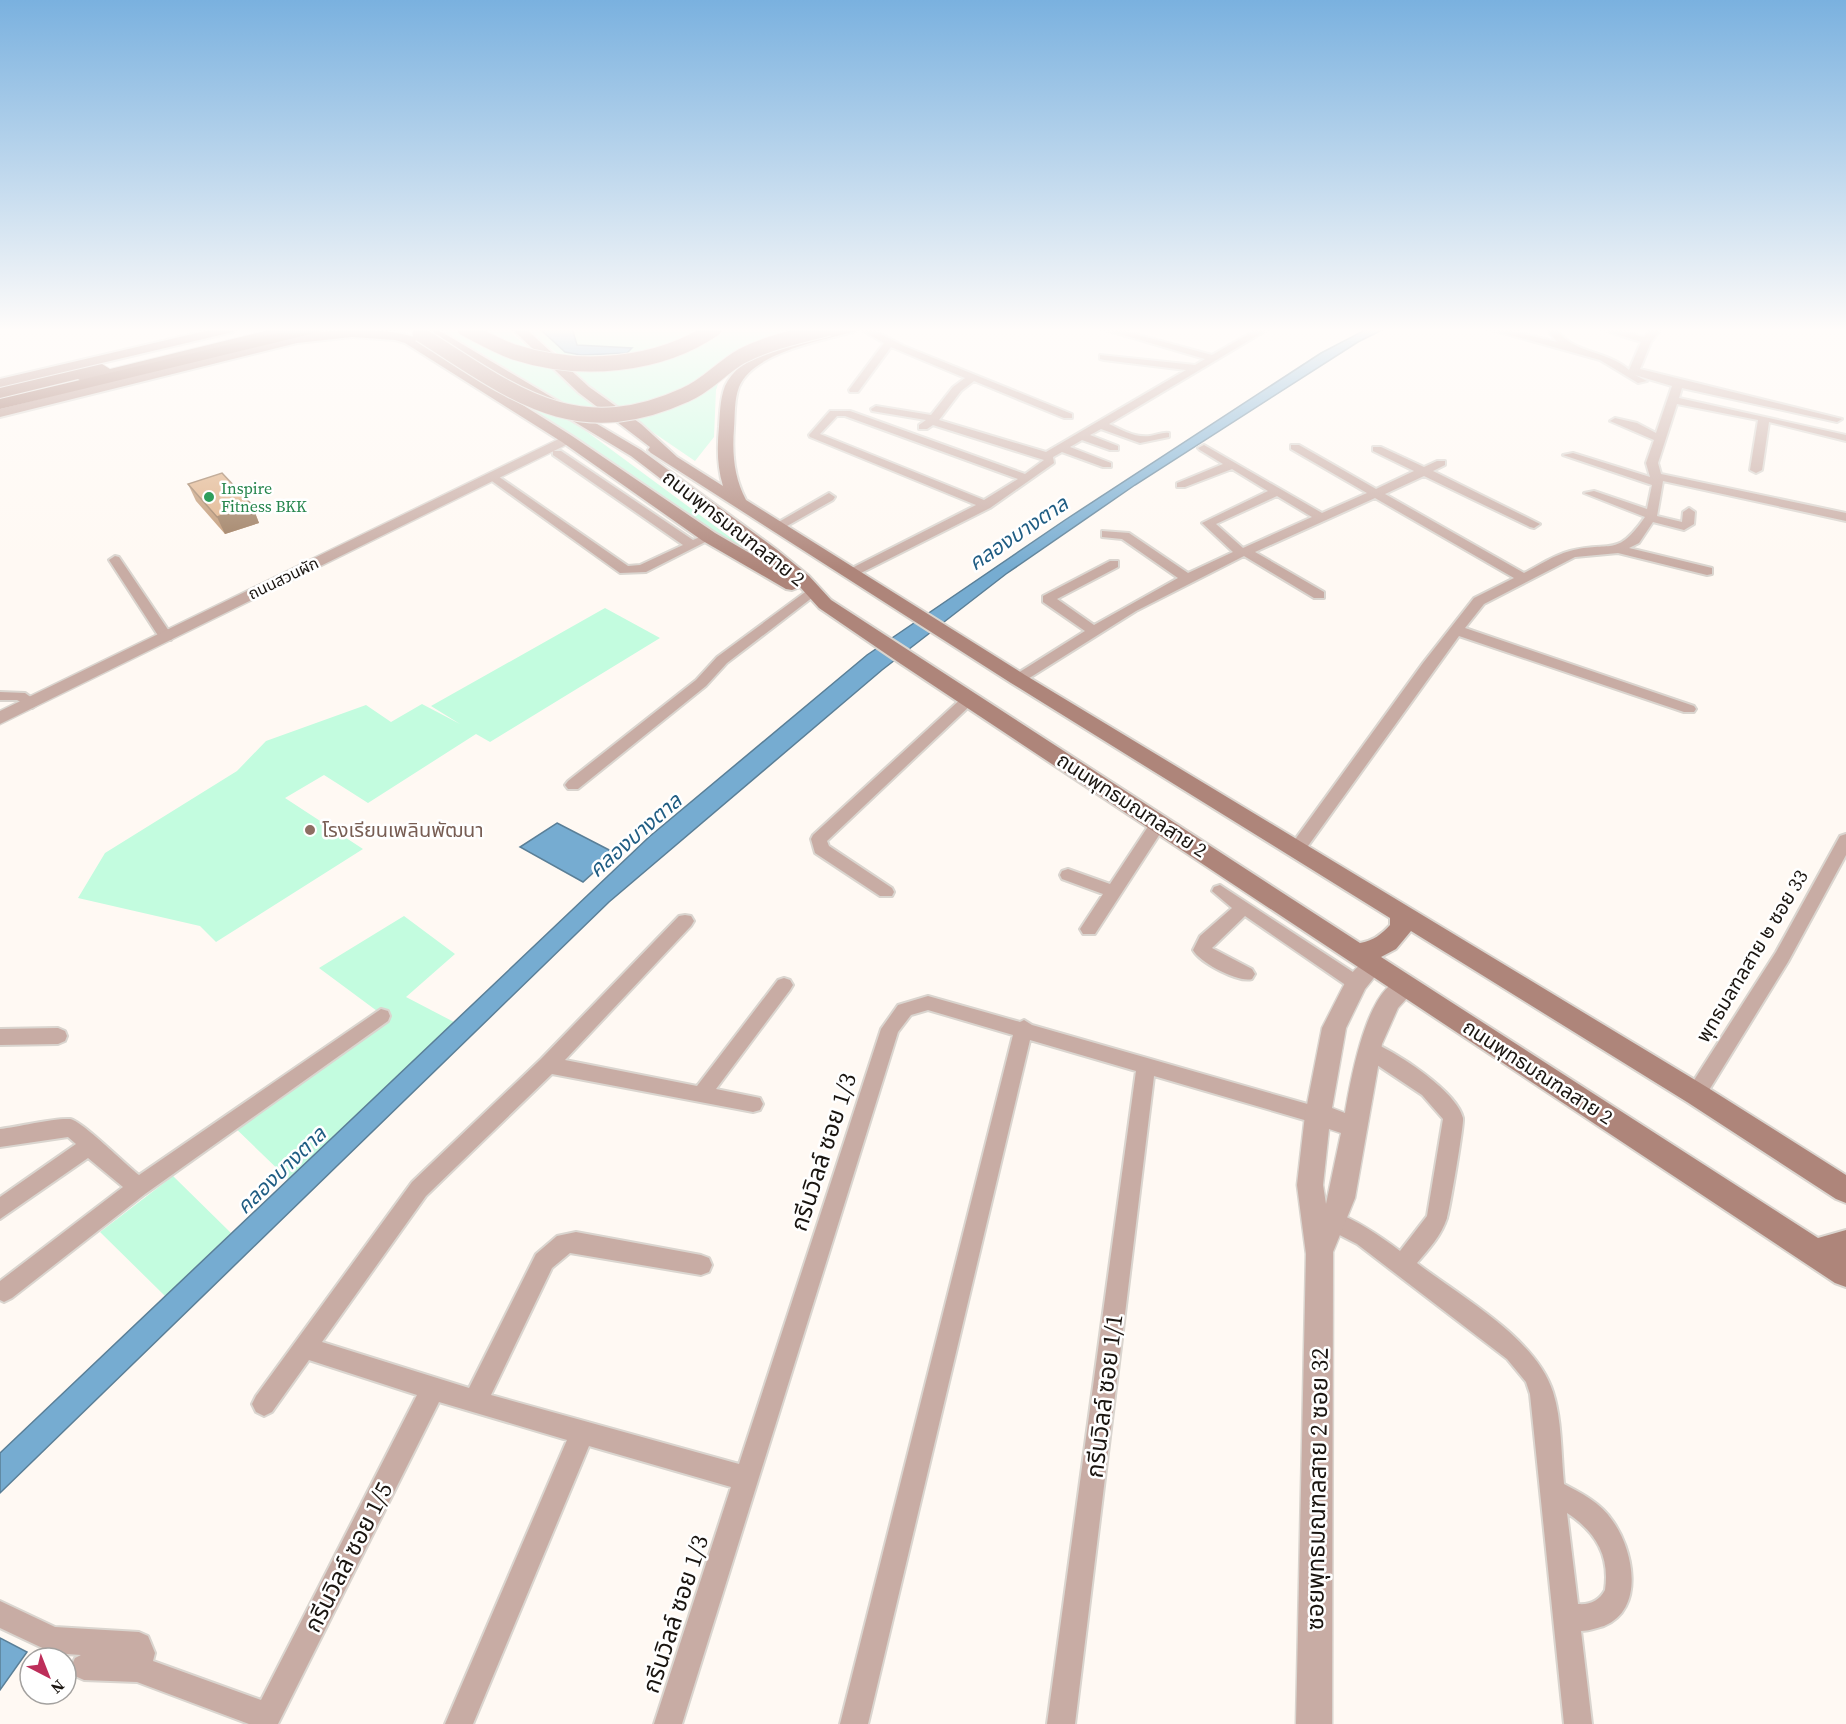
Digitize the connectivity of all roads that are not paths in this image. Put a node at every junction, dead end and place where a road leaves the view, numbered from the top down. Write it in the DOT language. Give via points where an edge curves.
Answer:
graph roads {
  1 [pos="17,408"];
  2 [pos="522,408"];
  3 [pos="557,408"];
  4 [pos="563,408"];
  5 [pos="586,408"];
  6 [pos="610,408"];
  7 [pos="639,408"];
  8 [pos="728,408"];
  9 [pos="941,408"];
  10 [pos="1050,408"];
  11 [pos="1129,408"];
  12 [pos="1670,408"];
  13 [pos="1733,408"];
  14 [pos="1776,408"];
  15 [pos="876,409"];
  16 [pos="0,413"];
  17 [pos="1068,416"];
  18 [pos="1764,418"];
  19 [pos="932,419"];
  20 [pos="1837,419"];
  21 [pos="1615,421"];
  22 [pos="1101,425"];
  23 [pos="1165,435"];
  24 [pos="910,436"];
  25 [pos="1081,436"];
  26 [pos="1846,438"];
  27 [pos="567,439"];
  28 [pos="1660,439"];
  29 [pos="1060,447"];
  30 [pos="1295,447"];
  31 [pos="1114,448"];
  32 [pos="1204,448"];
  33 [pos="1377,448"];
  34 [pos="556,453"];
  35 [pos="1569,455"];
  36 [pos="1047,456"];
  37 [pos="1615,458"];
  38 [pos="1441,463"];
  39 [pos="1107,465"];
  40 [pos="1232,465"];
  41 [pos="682,466"];
  42 [pos="1756,470"];
  43 [pos="1424,471"];
  44 [pos="491,476"];
  45 [pos="1656,477"];
  46 [pos="1026,478"];
  47 [pos="1181,485"];
  48 [pos="1276,492"];
  49 [pos="1590,493"];
  50 [pos="1376,494"];
  51 [pos="829,497"];
  52 [pos="740,503"];
  53 [pos="986,505"];
  54 [pos="1689,512"];
  55 [pos="1320,517"];
  56 [pos="1651,517"];
  57 [pos="1846,517"];
  58 [pos="1534,524"];
  59 [pos="776,527"];
  60 [pos="1106,534"];
  61 [pos="709,537"];
  62 [pos="692,545"];
  63 [pos="1618,549"];
  64 [pos="1244,553"];
  65 [pos="115,560"];
  66 [pos="1114,564"];
  67 [pos="1707,570"];
  68 [pos="851,574"];
  69 [pos="1524,578"];
  70 [pos="1188,579"];
  71 [pos="808,594"];
  72 [pos="1318,595"];
  73 [pos="825,604"];
  74 [pos="1093,630"];
  75 [pos="1456,630"];
  76 [pos="166,637"];
  77 [pos="1018,679"];
  78 [pos="0,696"];
  79 [pos="969,699"];
  80 [pos="32,703"];
  81 [pos="1689,709"];
  82 [pos="0,718"];
  83 [pos="573,785"];
  84 [pos="1159,823"];
  85 [pos="1846,840"];
  86 [pos="1297,849"];
  87 [pos="1068,875"];
  88 [pos="1220,891"];
  89 [pos="886,892"];
  90 [pos="1114,892"];
  91 [pos="1245,907"];
  92 [pos="1402,914"];
  93 [pos="685,921"];
  94 [pos="1089,929"];
  95 [pos="1362,967"];
  96 [pos="1246,974"];
  97 [pos="784,985"];
  98 [pos="1406,986"];
  99 [pos="381,1016"];
  100 [pos="1023,1028"];
  101 [pos="58,1036"];
  102 [pos="0,1037"];
  103 [pos="1369,1049"];
  104 [pos="548,1065"];
  105 [pos="1146,1067"];
  106 [pos="1696,1094"];
  107 [pos="701,1095"];
  108 [pos="753,1104"];
  109 [pos="1318,1115"];
  110 [pos="1356,1127"];
  111 [pos="0,1138"];
  112 [pos="89,1146"];
  113 [pos="138,1187"];
  114 [pos="1846,1190"];
  115 [pos="0,1209"];
  116 [pos="1333,1221"];
  117 [pos="1846,1244"];
  118 [pos="1816,1253"];
  119 [pos="1320,1254"];
  120 [pos="1403,1264"];
  121 [pos="701,1265"];
  122 [pos="1846,1273"];
  123 [pos="4,1291"];
  124 [pos="303,1347"];
  125 [pos="433,1389"];
  126 [pos="475,1402"];
  127 [pos="264,1404"];
  128 [pos="583,1431"];
  129 [pos="747,1479"];
  130 [pos="1551,1490"];
  131 [pos="0,1614"];
  132 [pos="1566,1617"];
  133 [pos="84,1667"];
  134 [pos="137,1669"];
  135 [pos="265,1720"];
  136 [pos="459,1724"];
  137 [pos="668,1724"];
  138 [pos="854,1724"];
  139 [pos="1061,1724"];
  140 [pos="1314,1724"];
  141 [pos="1578,1724"];
  1 -- 16 [label="main road"];
  2 -- 27 [label="main road"];
  3 -- 7 [label="main road, bridge" via="604,413"];
  4 -- 73 [label="main road, ถนนพุทธมณฑลสาย 2" via="680,483 787,566"];
  5 -- 41 [label="main road, ถนนพุทธมณฑลสาย 2"];
  6 -- 41 [label="main road"];
  8 -- 52 [label="main road" via="726,472"];
  9 -- 19 [label="street"];
  10 -- 17 [label="street"];
  11 -- 22 [label="street"];
  12 -- 28 [label="street"];
  13 -- 18 [label="street"];
  14 -- 20 [label="street"];
  15 -- 19 [label="street"];
  18 -- 26 [label="street"];
  18 -- 42 [label="street"];
  19 -- 24 [label="street"];
  19 -- 36 [label="street"];
  21 -- 28 [label="street"];
  22 -- 23 [label="street" via="1143,442"];
  22 -- 25 [label="street"];
  24 -- 46 [label="street"];
  24 -- 53 [label="street" via="840,412 834,413 814,435"];
  25 -- 29 [label="street"];
  25 -- 31 [label="street"];
  27 -- 44 [label="street, ถนนสวนผัก"];
  27 -- 61 [label="main road"];
  28 -- 45 [label="street" via="1652,463"];
  29 -- 36 [label="street"];
  29 -- 39 [label="street"];
  30 -- 50 [label="street"];
  32 -- 40 [label="street"];
  33 -- 43 [label="street"];
  34 -- 62 [label="street"];
  35 -- 45 [label="street"];
  36 -- 46 [label="street" via="1050,461"];
  37 -- 45 [label="street"];
  38 -- 43 [label="street"];
  40 -- 47 [label="street"];
  40 -- 48 [label="street"];
  41 -- 52 [label="main road, ถนนพุทธมณฑลสาย 2"];
  43 -- 50 [label="street"];
  43 -- 58 [label="street"];
  44 -- 62 [label="street" via="625,570 642,569"];
  44 -- 76 [label="street, ถนนสวนผัก"];
  45 -- 56 [label="street"];
  45 -- 57 [label="street"];
  46 -- 53 [label="street"];
  48 -- 55 [label="street"];
  48 -- 64 [label="street" via="1208,523"];
  49 -- 56 [label="street"];
  50 -- 55 [label="street"];
  50 -- 69 [label="street"];
  51 -- 59 [label="street"];
  52 -- 59 [label="main road, ถนนพุทธมณฑลสาย 2"];
  53 -- 68 [label="street"];
  54 -- 56 [label="street" via="1688,524 1684,526"];
  55 -- 64 [label="street"];
  56 -- 63 [label="street" via="1635,540"];
  59 -- 68 [label="main road, ถนนพุทธมณฑลสาย 2"];
  60 -- 70 [label="street" via="1125,536"];
  61 -- 62 [label="street"];
  61 -- 71 [label="main road"];
  63 -- 67 [label="street"];
  63 -- 69 [label="street" via="1572,554"];
  64 -- 70 [label="street"];
  64 -- 72 [label="street"];
  65 -- 76 [label="street"];
  66 -- 74 [label="street" via="1048,599"];
  68 -- 77 [label="main road, ถนนพุทธมณฑลสาย 2"];
  69 -- 75 [label="street" via="1479,601"];
  70 -- 74 [label="street"];
  71 -- 73 [label="main road"];
  71 -- 83 [label="street" via="722,660 701,683"];
  73 -- 79 [label="main road, ถนนพุทธมณฑลสาย 2"];
  74 -- 77 [label="street"];
  75 -- 81 [label="street"];
  75 -- 86 [label="street"];
  76 -- 80 [label="street, ถนนสวนผัก"];
  77 -- 86 [label="main road, ถนนพุทธมณฑลสาย 2"];
  78 -- 80 [label="street" via="20,696"];
  79 -- 84 [label="main road, ถนนพุทธมณฑลสาย 2"];
  79 -- 89 [label="street" via="819,839 821,849"];
  80 -- 82 [label="street, ถนนสวนผัก"];
  84 -- 90 [label="street"];
  84 -- 95 [label="main road, ถนนพุทธมณฑลสาย 2"];
  85 -- 106 [label="street, พุทธมลฑลสาย ๒ ซอย 33" via="1782,957"];
  86 -- 92 [label="main road, ถนนพุทธมณฑลสาย 2"];
  87 -- 90 [label="street"];
  88 -- 91 [label="street"];
  90 -- 94 [label="street"];
  91 -- 95 [label="street"];
  91 -- 96 [label="street" via="1206,941 1202,950"];
  92 -- 95 [label="main road" via="1402,927"];
  92 -- 106 [label="main road, ถนนพุทธมณฑลสาย 2"];
  93 -- 104 [label="street"];
  95 -- 98 [label="main road, ถนนพุทธมณฑลสาย 2"];
  95 -- 109 [label="street, ซอยพุทธมณฑลสาย 2 ซอย 32" via="1334,1028"];
  97 -- 107 [label="street"];
  98 -- 103 [label="street, ซอยพุทธมณฑลสาย 2 ซอย 32" via="1389,1002"];
  98 -- 118 [label="main road, ถนนพุทธมณฑลสาย 2"];
  99 -- 113 [label="street"];
  100 -- 105 [label="street, กรีนวิลล์ ซอย 1/3"];
  100 -- 129 [label="street, กรีนวิลล์ ซอย 1/3" via="928,1003 912,1005 894,1022"];
  100 -- 138 [label="street"];
  101 -- 102 [label="street"];
  103 -- 110 [label="street, ซอยพุทธมณฑลสาย 2 ซอย 32"];
  103 -- 120 [label="street" via="1433,1093 1448,1107 1453,1119 1437,1217"];
  104 -- 107 [label="street"];
  104 -- 124 [label="street" via="419,1189"];
  105 -- 109 [label="street, กรีนวิลล์ ซอย 1/3"];
  105 -- 139 [label="street, กรีนวิลล์ ซอย 1/1"];
  106 -- 114 [label="main road, ถนนพุทธมณฑลสาย 2"];
  107 -- 108 [label="street"];
  109 -- 110 [label="street"];
  109 -- 119 [label="street, ซอยพุทธมณฑลสาย 2 ซอย 32" via="1310,1185"];
  110 -- 116 [label="street, ซอยพุทธมณฑลสาย 2 ซอย 32" via="1342,1198"];
  111 -- 112 [label="street" via="70,1128"];
  112 -- 113 [label="street"];
  112 -- 115 [label="street"];
  113 -- 123 [label="street"];
  116 -- 119 [label="street, ซอยพุทธมณฑลสาย 2 ซอย 32"];
  116 -- 120 [label="street" via="1365,1237"];
  117 -- 118 [label="main road"];
  118 -- 122 [label="main road, ถนนพุทธมณฑลสาย 2"];
  119 -- 140 [label="street, ซอยพุทธมณฑลสาย 2 ซอย 32"];
  120 -- 130 [label="street" via="1515,1351 1535,1375 1542,1394"];
  121 -- 126 [label="street" via="565,1243 544,1262"];
  124 -- 125 [label="street"];
  124 -- 127 [label="street"];
  125 -- 126 [label="street"];
  125 -- 135 [label="street, กรีนวิลล์ ซอย 1/5"];
  126 -- 128 [label="street"];
  128 -- 129 [label="street"];
  128 -- 136 [label="street"];
  129 -- 137 [label="street, กรีนวิลล์ ซอย 1/3"];
  130 -- 132 [label="street"];
  130 -- 132 [label="street" via="1583,1509 1606,1531 1617,1555 1620,1577 1608,1611 1589,1620"];
  131 -- 134 [label="street" via="53,1640 139,1645 142,1653"];
  132 -- 141 [label="street"];
  133 -- 134 [label="street"];
  134 -- 135 [label="street"];
}
